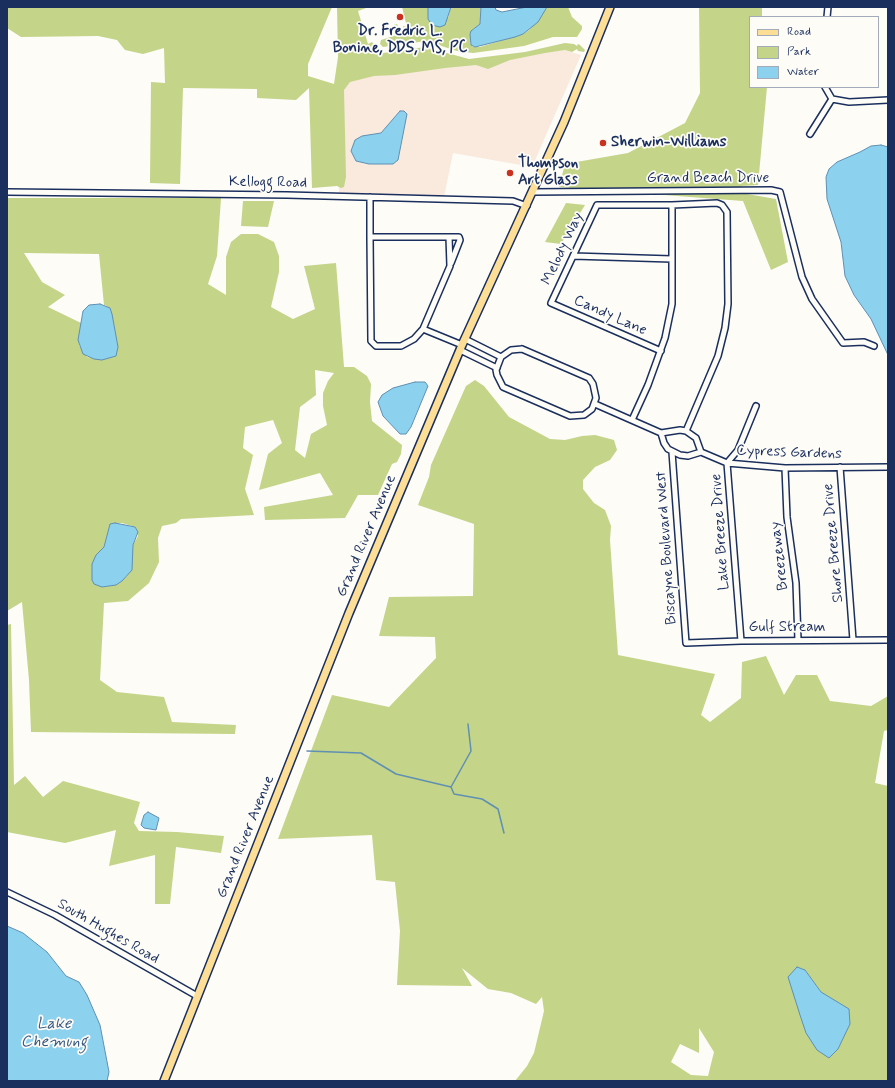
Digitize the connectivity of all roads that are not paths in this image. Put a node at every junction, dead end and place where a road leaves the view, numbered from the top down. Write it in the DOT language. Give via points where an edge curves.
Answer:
graph roads {
  1 [pos="610,7"];
  2 [pos="826,88"];
  3 [pos="832,99"];
  4 [pos="888,100"];
  5 [pos="810,134"];
  6 [pos="7,192"];
  7 [pos="533,192"];
  8 [pos="370,197"];
  9 [pos="672,205"];
  10 [pos="527,206"];
  11 [pos="370,237"];
  12 [pos="448,237"];
  13 [pos="573,256"];
  14 [pos="672,260"];
  15 [pos="450,266"];
  16 [pos="550,303"];
  17 [pos="424,329"];
  18 [pos="463,345"];
  19 [pos="874,346"];
  20 [pos="660,351"];
  21 [pos="501,357"];
  22 [pos="497,368"];
  23 [pos="595,404"];
  24 [pos="756,406"];
  25 [pos="632,420"];
  26 [pos="686,431"];
  27 [pos="661,433"];
  28 [pos="672,452"];
  29 [pos="701,452"];
  30 [pos="727,463"];
  31 [pos="840,467"];
  32 [pos="888,467"];
  33 [pos="785,468"];
  34 [pos="798,640"];
  35 [pos="853,640"];
  36 [pos="888,640"];
  37 [pos="741,641"];
  38 [pos="686,643"];
  39 [pos="7,892"];
  40 [pos="197,996"];
  41 [pos="164,1081"];
  1 -- 7 [label="main road, Grand River Avenue" via="581,82"];
  2 -- 3 [label="street"];
  3 -- 4 [label="street" via="849,102"];
  3 -- 5 [label="street"];
  6 -- 8 [label="street, Kellogg Road"];
  7 -- 10 [label="main road, Grand River Avenue"];
  7 -- 19 [label="street, Grand Beach Drive" via="780,192 802,276 812,299 843,343 864,342"];
  8 -- 10 [label="street, Kellogg Road" via="512,201"];
  8 -- 11 [label="street"];
  9 -- 13 [label="street, Melody Way" via="597,205"];
  9 -- 14 [label="street"];
  9 -- 26 [label="street" via="717,203 727,212 728,304 725,328 718,356"];
  10 -- 18 [label="main road, Grand River Avenue"];
  11 -- 12 [label="street"];
  11 -- 17 [label="street" via="371,340 376,346 401,346 414,340"];
  12 -- 15 [label="street"];
  12 -- 15 [label="street" via="459,237 460,240"];
  13 -- 14 [label="street"];
  13 -- 16 [label="street, Melody Way"];
  14 -- 20 [label="street" via="672,304"];
  15 -- 17 [label="street"];
  16 -- 20 [label="street, Candy Lane"];
  17 -- 18 [label="street"];
  18 -- 21 [label="street"];
  18 -- 22 [label="street"];
  18 -- 40 [label="main road, Grand River Avenue" via="349,613"];
  20 -- 25 [label="street"];
  21 -- 22 [label="street"];
  21 -- 23 [label="street" via="511,350 522,349 573,370 588,378 593,384"];
  22 -- 23 [label="street" via="498,380 503,387 570,416 584,415"];
  23 -- 25 [label="street"];
  24 -- 30 [label="street, Lake Breeze Drive" via="738,450"];
  25 -- 27 [label="street"];
  26 -- 27 [label="street"];
  26 -- 29 [label="street" via="696,438"];
  27 -- 28 [label="street" via="664,443"];
  28 -- 29 [label="street" via="680,456"];
  28 -- 38 [label="street, Biscayne Boulevard West"];
  29 -- 30 [label="street, Cypress Gardens"];
  30 -- 33 [label="street, Cypress Gardens"];
  30 -- 37 [label="street, Lake Breeze Drive"];
  31 -- 32 [label="street, Cypress Gardens"];
  31 -- 33 [label="street, Cypress Gardens"];
  31 -- 35 [label="street, Shore Breeze Drive"];
  33 -- 34 [label="street, Breezeway" via="787,517 796,583"];
  34 -- 35 [label="street, Gulf Stream"];
  34 -- 37 [label="street, Gulf Stream"];
  35 -- 36 [label="street, Gulf Stream"];
  37 -- 38 [label="street, Gulf Stream"];
  39 -- 40 [label="street, South Hughes Road" via="55,915"];
  40 -- 41 [label="main road, Grand River Avenue"];
}
